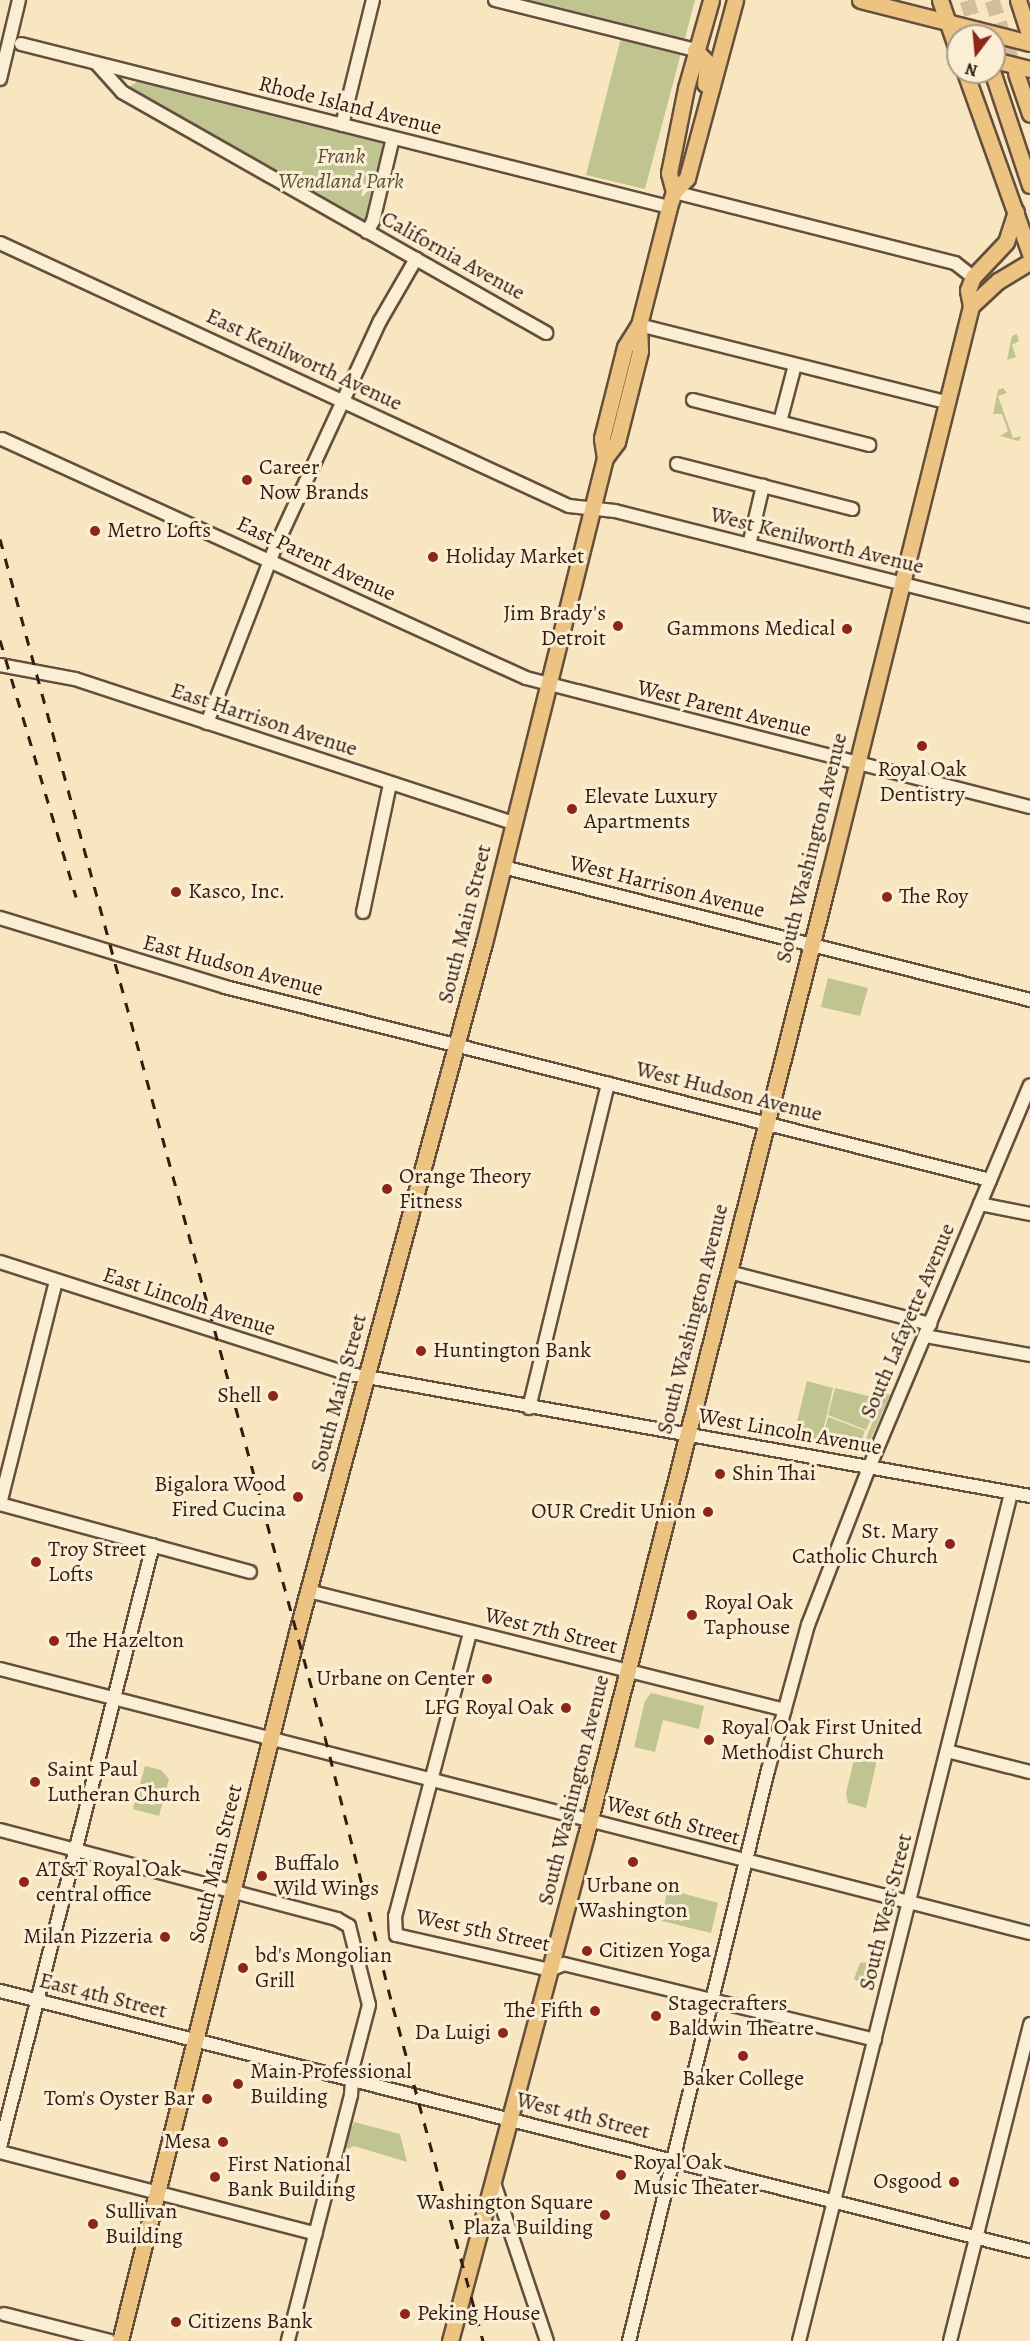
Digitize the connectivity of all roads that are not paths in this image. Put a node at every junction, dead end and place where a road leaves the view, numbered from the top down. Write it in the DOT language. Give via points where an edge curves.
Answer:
graph roads {
  1 [pos="19,0"];
  2 [pos="373,0"];
  3 [pos="495,0"];
  4 [pos="711,0"];
  5 [pos="735,0"];
  6 [pos="860,0"];
  7 [pos="940,0"];
  8 [pos="1018,0"];
  9 [pos="948,22"];
  10 [pos="1030,36"];
  11 [pos="1030,43"];
  12 [pos="21,44"];
  13 [pos="695,51"];
  14 [pos="97,64"];
  15 [pos="1006,69"];
  16 [pos="1023,71"];
  17 [pos="0,79"];
  18 [pos="973,84"];
  19 [pos="998,84"];
  20 [pos="1030,114"];
  21 [pos="342,125"];
  22 [pos="699,136"];
  23 [pos="393,138"];
  24 [pos="1030,185"];
  25 [pos="671,199"];
  26 [pos="1016,212"];
  27 [pos="367,232"];
  28 [pos="0,243"];
  29 [pos="1030,254"];
  30 [pos="416,260"];
  31 [pos="1030,262"];
  32 [pos="973,277"];
  33 [pos="971,306"];
  34 [pos="639,325"];
  35 [pos="546,333"];
  36 [pos="795,365"];
  37 [pos="693,400"];
  38 [pos="343,402"];
  39 [pos="946,402"];
  40 [pos="780,422"];
  41 [pos="2,439"];
  42 [pos="869,445"];
  43 [pos="677,464"];
  44 [pos="763,486"];
  45 [pos="592,509"];
  46 [pos="852,509"];
  47 [pos="749,545"];
  48 [pos="270,560"];
  49 [pos="901,584"];
  50 [pos="1030,616"];
  51 [pos="0,665"];
  52 [pos="548,686"];
  53 [pos="207,723"];
  54 [pos="856,764"];
  55 [pos="390,784"];
  56 [pos="1030,807"];
  57 [pos="514,823"];
  58 [pos="503,867"];
  59 [pos="363,912"];
  60 [pos="0,918"];
  61 [pos="811,946"];
  62 [pos="1030,1000"];
  63 [pos="457,1046"];
  64 [pos="608,1083"];
  65 [pos="1030,1085"];
  66 [pos="766,1123"];
  67 [pos="990,1180"];
  68 [pos="980,1204"];
  69 [pos="1030,1214"];
  70 [pos="0,1262"];
  71 [pos="729,1272"];
  72 [pos="56,1281"];
  73 [pos="930,1324"];
  74 [pos="925,1336"];
  75 [pos="1030,1355"];
  76 [pos="366,1378"];
  77 [pos="529,1408"];
  78 [pos="686,1435"];
  79 [pos="869,1468"];
  80 [pos="1011,1493"];
  81 [pos="1030,1496"];
  82 [pos="0,1504"];
  83 [pos="153,1545"];
  84 [pos="250,1572"];
  85 [pos="308,1591"];
  86 [pos="470,1634"];
  87 [pos="0,1669"];
  88 [pos="627,1671"];
  89 [pos="114,1698"];
  90 [pos="784,1710"];
  91 [pos="271,1739"];
  92 [pos="947,1750"];
  93 [pos="1030,1772"];
  94 [pos="431,1780"];
  95 [pos="590,1821"];
  96 [pos="0,1830"];
  97 [pos="76,1850"];
  98 [pos="747,1861"];
  99 [pos="233,1891"];
  100 [pos="910,1903"];
  101 [pos="1030,1933"];
  102 [pos="550,1970"];
  103 [pos="0,1991"];
  104 [pos="37,2000"];
  105 [pos="713,2000"];
  106 [pos="1030,2024"];
  107 [pos="875,2040"];
  108 [pos="195,2041"];
  109 [pos="352,2081"];
  110 [pos="512,2120"];
  111 [pos="0,2147"];
  112 [pos="0,2152"];
  113 [pos="672,2160"];
  114 [pos="494,2183"];
  115 [pos="157,2193"];
  116 [pos="834,2202"];
  117 [pos="316,2234"];
  118 [pos="975,2237"];
  119 [pos="1030,2251"];
  120 [pos="4,2314"];
  121 [pos="110,2341"];
  122 [pos="120,2341"];
  123 [pos="288,2341"];
  124 [pos="450,2341"];
  125 [pos="547,2341"];
  126 [pos="629,2341"];
  127 [pos="799,2341"];
  128 [pos="950,2341"];
  1 -- 17 [label="street"];
  2 -- 21 [label="street"];
  3 -- 13 [label="street"];
  4 -- 13 [label="main road, South Main Street"];
  5 -- 22 [label="main road, South Main Street"];
  6 -- 9 [label="main road"];
  7 -- 9 [label="main road"];
  8 -- 10 [label="main road"];
  9 -- 11 [label="main road"];
  12 -- 14 [label="street, Rhode Island Avenue"];
  13 -- 22 [label="main road" via="708,67 698,108"];
  13 -- 25 [label="main road, South Main Street" via="669,173"];
  14 -- 21 [label="street, Rhode Island Avenue"];
  14 -- 27 [label="street, California Avenue" via="122,92"];
  15 -- 16 [label="main road"];
  16 -- 20 [label="main road"];
  18 -- 26 [label="main road"];
  19 -- 24 [label="main road"];
  21 -- 23 [label="street, Rhode Island Avenue"];
  22 -- 25 [label="main road, South Main Street" via="687,178"];
  23 -- 25 [label="street, Rhode Island Avenue"];
  23 -- 27 [label="street"];
  25 -- 32 [label="street, Rhode Island Avenue" via="955,263"];
  25 -- 34 [label="main road, South Main Street"];
  26 -- 29 [label="main road"];
  26 -- 32 [label="main road" via="1002,249"];
  27 -- 30 [label="street, California Avenue"];
  28 -- 38 [label="street, East Kenilworth Avenue"];
  30 -- 35 [label="street, California Avenue"];
  30 -- 38 [label="street" via="380,321"];
  31 -- 33 [label="main road" via="998,281"];
  32 -- 33 [label="main road, South Washington Avenue" via="968,290"];
  33 -- 39 [label="main road, South Washington Avenue"];
  34 -- 36 [label="street"];
  34 -- 45 [label="main road, South Main Street" via="625,347 602,438 605,458"];
  36 -- 39 [label="street"];
  36 -- 40 [label="street"];
  37 -- 40 [label="street"];
  38 -- 45 [label="street, East Kenilworth Avenue" via="569,506"];
  38 -- 48 [label="street"];
  39 -- 49 [label="main road, South Washington Avenue"];
  40 -- 42 [label="street"];
  41 -- 48 [label="street, East Parent Avenue"];
  43 -- 44 [label="street"];
  44 -- 46 [label="street"];
  44 -- 47 [label="street"];
  45 -- 47 [label="street, West Kenilworth Avenue"];
  45 -- 52 [label="main road, South Main Street"];
  47 -- 49 [label="street, West Kenilworth Avenue"];
  48 -- 52 [label="street, East Parent Avenue"];
  48 -- 53 [label="street"];
  49 -- 50 [label="street, West Kenilworth Avenue"];
  49 -- 54 [label="main road, South Washington Avenue"];
  51 -- 53 [label="street, East Harrison Avenue" via="63,676"];
  52 -- 54 [label="street, West Parent Avenue"];
  52 -- 57 [label="main road, South Main Street"];
  53 -- 55 [label="street, East Harrison Avenue"];
  54 -- 56 [label="street, West Parent Avenue"];
  54 -- 61 [label="main road, South Washington Avenue"];
  55 -- 57 [label="street, East Harrison Avenue"];
  55 -- 59 [label="street"];
  57 -- 58 [label="main road, South Main Street"];
  58 -- 61 [label="street, West Harrison Avenue"];
  58 -- 63 [label="main road, South Main Street"];
  60 -- 63 [label="street, East Hudson Avenue" via="183,976"];
  61 -- 62 [label="street, West Harrison Avenue"];
  61 -- 66 [label="main road, South Washington Avenue"];
  63 -- 64 [label="street, West Hudson Avenue"];
  63 -- 76 [label="main road, South Main Street"];
  64 -- 66 [label="street, West Hudson Avenue"];
  64 -- 77 [label="street"];
  65 -- 67 [label="street, South Lafayette Avenue"];
  66 -- 67 [label="street, West Hudson Avenue"];
  66 -- 71 [label="main road, South Washington Avenue"];
  67 -- 68 [label="street, South Lafayette Avenue"];
  68 -- 69 [label="street"];
  68 -- 73 [label="street, South Lafayette Avenue"];
  70 -- 72 [label="street, East Lincoln Avenue"];
  71 -- 73 [label="street"];
  71 -- 78 [label="main road, South Washington Avenue"];
  72 -- 76 [label="street, East Lincoln Avenue"];
  72 -- 82 [label="street"];
  73 -- 74 [label="street, South Lafayette Avenue"];
  74 -- 75 [label="street"];
  74 -- 79 [label="street, South Lafayette Avenue"];
  76 -- 77 [label="street, West Lincoln Avenue"];
  76 -- 85 [label="main road, South Main Street"];
  77 -- 78 [label="street, West Lincoln Avenue"];
  78 -- 79 [label="street, West Lincoln Avenue"];
  78 -- 88 [label="main road, South Washington Avenue"];
  79 -- 80 [label="street, West Lincoln Avenue"];
  79 -- 90 [label="street, South Lafayette Avenue" via="811,1617"];
  80 -- 81 [label="street, West Lincoln Avenue"];
  80 -- 92 [label="street, South West Street"];
  82 -- 83 [label="street"];
  83 -- 84 [label="street"];
  83 -- 89 [label="street"];
  85 -- 86 [label="street, West 7th Street"];
  85 -- 91 [label="main road, South Main Street"];
  86 -- 88 [label="street, West 7th Street"];
  86 -- 94 [label="street"];
  87 -- 89 [label="street, West 6th Street"];
  88 -- 90 [label="street, West 7th Street"];
  88 -- 95 [label="main road, South Washington Avenue"];
  89 -- 91 [label="street, West 6th Street"];
  89 -- 97 [label="street"];
  90 -- 98 [label="street, South Lafayette Avenue"];
  91 -- 94 [label="street, West 6th Street"];
  91 -- 99 [label="main road, South Main Street"];
  92 -- 93 [label="street"];
  92 -- 100 [label="street, South West Street"];
  94 -- 95 [label="street, West 6th Street"];
  94 -- 102 [label="street, West 5th Street" via="395,1916 396,1935"];
  95 -- 98 [label="street, West 6th Street"];
  95 -- 102 [label="main road, South Washington Avenue"];
  96 -- 97 [label="street"];
  97 -- 99 [label="street"];
  97 -- 104 [label="street"];
  98 -- 100 [label="street, West 6th Street"];
  98 -- 105 [label="street, South Lafayette Avenue"];
  99 -- 108 [label="main road, South Main Street"];
  99 -- 109 [label="street" via="345,1922 369,1997"];
  100 -- 101 [label="street, West 6th Street"];
  100 -- 107 [label="street, South West Street"];
  102 -- 105 [label="street, West 5th Street" via="564,1964"];
  102 -- 110 [label="main road, South Washington Avenue"];
  103 -- 104 [label="street, East 4th Street"];
  104 -- 108 [label="street, East 4th Street"];
  104 -- 111 [label="street"];
  105 -- 107 [label="street, West 5th Street"];
  105 -- 113 [label="street, South Lafayette Avenue"];
  106 -- 118 [label="street"];
  107 -- 116 [label="street, South West Street"];
  108 -- 109 [label="street, West 4th Street"];
  108 -- 115 [label="main road, South Main Street"];
  109 -- 110 [label="street, West 4th Street"];
  109 -- 117 [label="street"];
  110 -- 113 [label="street, West 4th Street"];
  110 -- 114 [label="main road, South Washington Avenue"];
  112 -- 115 [label="street"];
  113 -- 116 [label="street, West 4th Street"];
  113 -- 126 [label="street, South Lafayette Avenue"];
  114 -- 124 [label="main road, South Washington Avenue"];
  114 -- 125 [label="street"];
  115 -- 117 [label="street"];
  115 -- 122 [label="main road, South Main Street"];
  116 -- 118 [label="street, West 4th Street"];
  116 -- 127 [label="street, South West Street"];
  117 -- 123 [label="street"];
  118 -- 119 [label="street, West 4th Street"];
  118 -- 128 [label="street"];
  120 -- 121 [label="street"];
}
